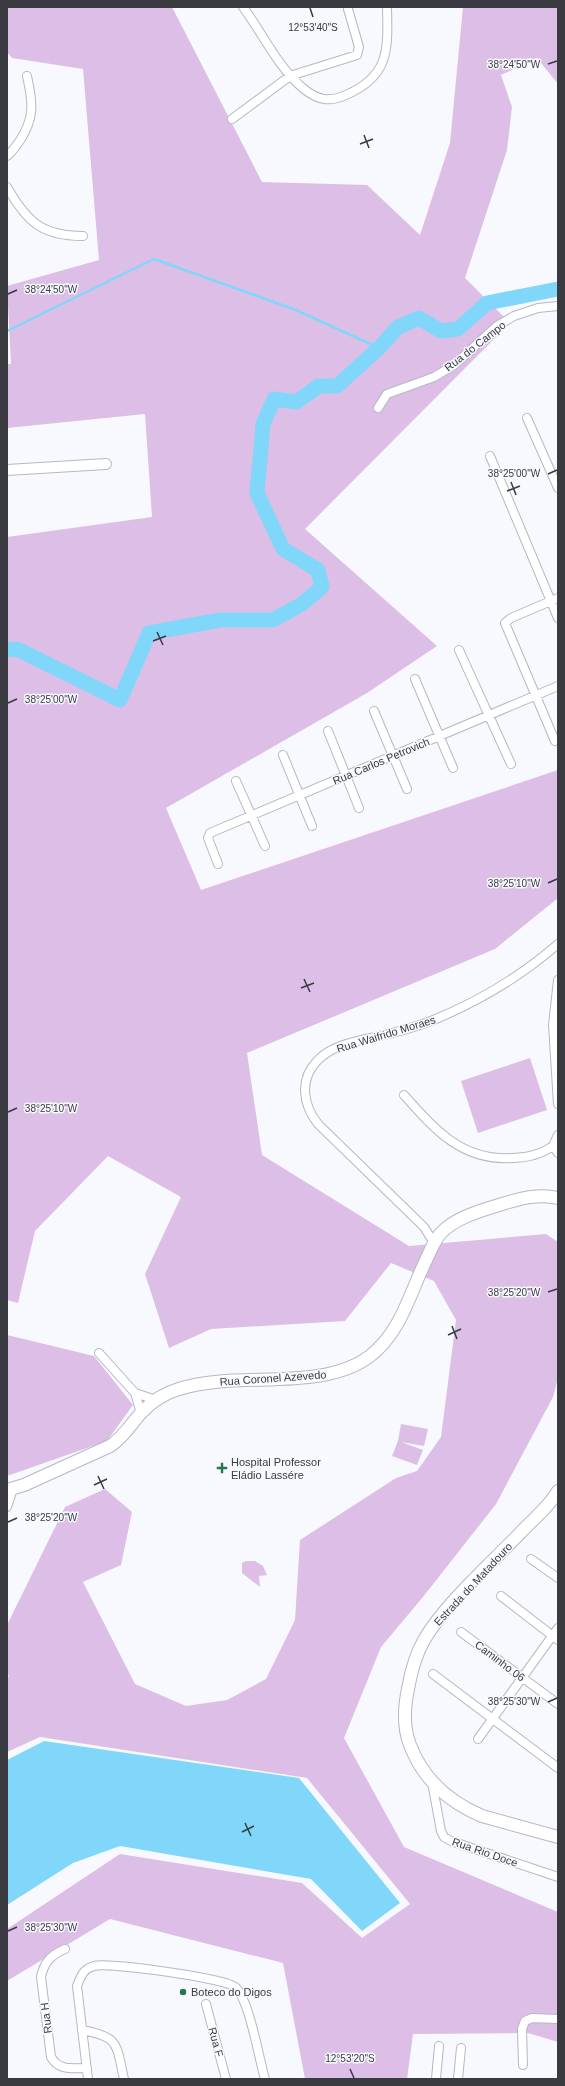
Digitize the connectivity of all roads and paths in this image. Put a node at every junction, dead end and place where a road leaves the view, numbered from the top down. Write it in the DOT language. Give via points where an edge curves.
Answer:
graph roads {
  1 [pos="243,7"];
  2 [pos="387,7"];
  3 [pos="348,8"];
  4 [pos="26,76"];
  5 [pos="290,76"];
  6 [pos="232,119"];
  7 [pos="7,156"];
  8 [pos="7,187"];
  9 [pos="83,236"];
  10 [pos="558,306"];
  11 [pos="378,408"];
  12 [pos="527,418"];
  13 [pos="490,456"];
  14 [pos="106,464"];
  15 [pos="7,470"];
  16 [pos="558,488"];
  17 [pos="554,600"];
  18 [pos="558,618"];
  19 [pos="459,650"];
  20 [pos="415,679"];
  21 [pos="558,686"];
  22 [pos="535,695"];
  23 [pos="374,711"];
  24 [pos="488,715"];
  25 [pos="328,731"];
  26 [pos="440,736"];
  27 [pos="555,741"];
  28 [pos="393,754"];
  29 [pos="284,755"];
  30 [pos="511,764"];
  31 [pos="453,768"];
  32 [pos="346,776"];
  33 [pos="236,781"];
  34 [pos="407,789"];
  35 [pos="300,796"];
  36 [pos="359,808"];
  37 [pos="252,817"];
  38 [pos="312,826"];
  39 [pos="265,846"];
  40 [pos="218,864"];
  41 [pos="558,944"];
  42 [pos="558,980"];
  43 [pos="404,1095"];
  44 [pos="558,1104"];
  45 [pos="558,1135"];
  46 [pos="552,1146"];
  47 [pos="558,1153"];
  48 [pos="558,1198"];
  49 [pos="437,1238"];
  50 [pos="99,1353"];
  51 [pos="135,1393"];
  52 [pos="156,1400"];
  53 [pos="141,1412"];
  54 [pos="10,1490"];
  55 [pos="558,1491"];
  56 [pos="7,1507"];
  57 [pos="531,1559"];
  58 [pos="558,1578"];
  59 [pos="500,1596"];
  60 [pos="558,1628"];
  61 [pos="461,1632"];
  62 [pos="555,1638"];
  63 [pos="433,1674"];
  64 [pos="522,1678"];
  65 [pos="558,1704"];
  66 [pos="494,1718"];
  67 [pos="478,1739"];
  68 [pos="558,1768"];
  69 [pos="432,1782"];
  70 [pos="558,1837"];
  71 [pos="558,1877"];
  72 [pos="65,1949"];
  73 [pos="206,2004"];
  74 [pos="558,2018"];
  75 [pos="82,2030"];
  76 [pos="439,2046"];
  77 [pos="461,2048"];
  78 [pos="523,2065"];
  79 [pos="87,2068"];
  80 [pos="88,2079"];
  81 [pos="124,2079"];
  82 [pos="226,2079"];
  83 [pos="265,2079"];
  84 [pos="436,2079"];
  85 [pos="458,2079"];
  1 -- 5 [label="street"];
  2 -- 5 [label="street" via="388,38 384,57 376,74 366,86 328,100 312,94"];
  3 -- 5 [label="street" via="359,47 357,55"];
  4 -- 7 [label="street" via="31,94 32,114 26,131"];
  5 -- 6 [label="street"];
  8 -- 9 [label="street" via="22,210 45,230 61,235"];
  10 -- 11 [label="street, Rua do Campo" via="538,308 514,316 497,326 454,365 434,377 387,394"];
  12 -- 16 [label="street"];
  13 -- 17 [label="street"];
  14 -- 15 [label="street"];
  17 -- 18 [label="street"];
  17 -- 22 [label="street" via="506,620 506,626"];
  19 -- 24 [label="street"];
  20 -- 26 [label="street"];
  21 -- 22 [label="street, Rua Carlos Petrovich"];
  22 -- 24 [label="street, Rua Carlos Petrovich"];
  22 -- 27 [label="street"];
  23 -- 28 [label="street"];
  24 -- 26 [label="street, Rua Carlos Petrovich"];
  24 -- 30 [label="street"];
  25 -- 32 [label="street"];
  26 -- 28 [label="street, Rua Carlos Petrovich"];
  26 -- 31 [label="street"];
  28 -- 32 [label="street, Rua Carlos Petrovich"];
  28 -- 34 [label="street"];
  29 -- 35 [label="street"];
  32 -- 35 [label="street, Rua Carlos Petrovich"];
  32 -- 36 [label="street"];
  33 -- 37 [label="street"];
  35 -- 37 [label="street, Rua Carlos Petrovich"];
  35 -- 38 [label="street"];
  37 -- 39 [label="street"];
  37 -- 40 [label="street, Rua Carlos Petrovich" via="210,833 208,838"];
  41 -- 49 [label="street, Rua Waifrido Moraes" via="527,969 478,1000 398,1032 332,1050 317,1060 309,1072 304,1086 307,1106 318,1124"];
  42 -- 44 [label="street" via="553,1026"];
  43 -- 46 [label="street" via="430,1124 453,1143 469,1152 493,1158 521,1158 537,1155"];
  45 -- 46 [label="street"];
  46 -- 47 [label="street"];
  48 -- 49 [label="main road" via="540,1196 513,1200 469,1216 449,1226"];
  49 -- 52 [label="main road, Rua Coronel Azevedo" via="397,1327 386,1341 360,1363 333,1373 229,1380 189,1386 169,1392"];
  50 -- 51 [label="street"];
  51 -- 52 [label="street"];
  51 -- 53 [label="street"];
  52 -- 53 [label="main road, Rua Coronel Azevedo"];
  53 -- 54 [label="main road, Rua Coronel Azevedo" via="110,1446"];
  54 -- 56 [label="street"];
  55 -- 69 [label="main road, Estrada do Matadouro" via="461,1594 432,1627 420,1648 410,1681 405,1722 412,1750"];
  57 -- 58 [label="street"];
  59 -- 62 [label="street"];
  60 -- 62 [label="street"];
  61 -- 64 [label="street, Caminho 06"];
  62 -- 64 [label="street"];
  63 -- 66 [label="street"];
  64 -- 65 [label="street, Caminho 06"];
  64 -- 66 [label="street"];
  66 -- 67 [label="street"];
  66 -- 68 [label="street"];
  69 -- 70 [label="main road, Estrada do Matadouro" via="447,1796 470,1811"];
  69 -- 71 [label="street, Rua Rio Doce" via="444,1837"];
  72 -- 79 [label="street, Rua H" via="49,1958 41,1977 50,2057 58,2066"];
  73 -- 82 [label="street, Rua F"];
  74 -- 78 [label="street" via="525,2021 522,2029"];
  75 -- 79 [label="street"];
  75 -- 81 [label="street" via="105,2035 112,2040 117,2048"];
  75 -- 83 [label="street" via="77,1986 81,1974 95,1965 106,1964 206,1978 229,1984 240,1993 246,2007"];
  76 -- 84 [label="street"];
  77 -- 85 [label="street"];
  79 -- 80 [label="street"];
}
